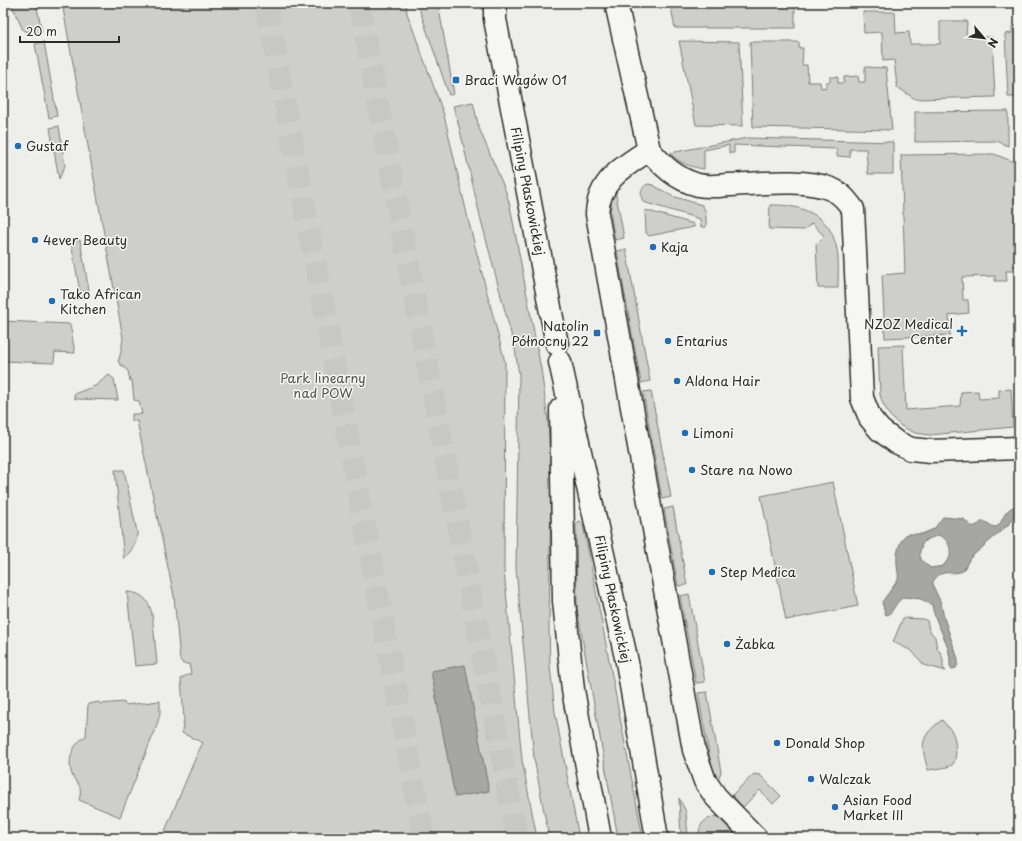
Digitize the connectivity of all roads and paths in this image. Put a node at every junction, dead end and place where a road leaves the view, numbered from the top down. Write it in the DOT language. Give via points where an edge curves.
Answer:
graph roads {
  1 [pos="616,3"];
  2 [pos="492,8"];
  3 [pos="649,150"];
  4 [pos="559,353"];
  5 [pos="1019,448"];
  6 [pos="600,838"];
  7 [pos="657,838"];
  8 [pos="756,838"];
  1 -- 3 [label="main road"];
  2 -- 4 [label="main road, Filipiny Płaskowickiej"];
  3 -- 5 [label="main road" via="675,175 699,185 796,183 832,189 845,198 853,209 862,398 870,418 880,430 911,449 931,451"];
  3 -- 8 [label="main road" via="619,170 609,181 597,203 597,214 694,750 705,781 716,797"];
  4 -- 6 [label="main road, Filipiny Płaskowickiej" via="564,601 573,690"];
  4 -- 7 [label="main road, Filipiny Płaskowickiej" via="627,662"];
}
